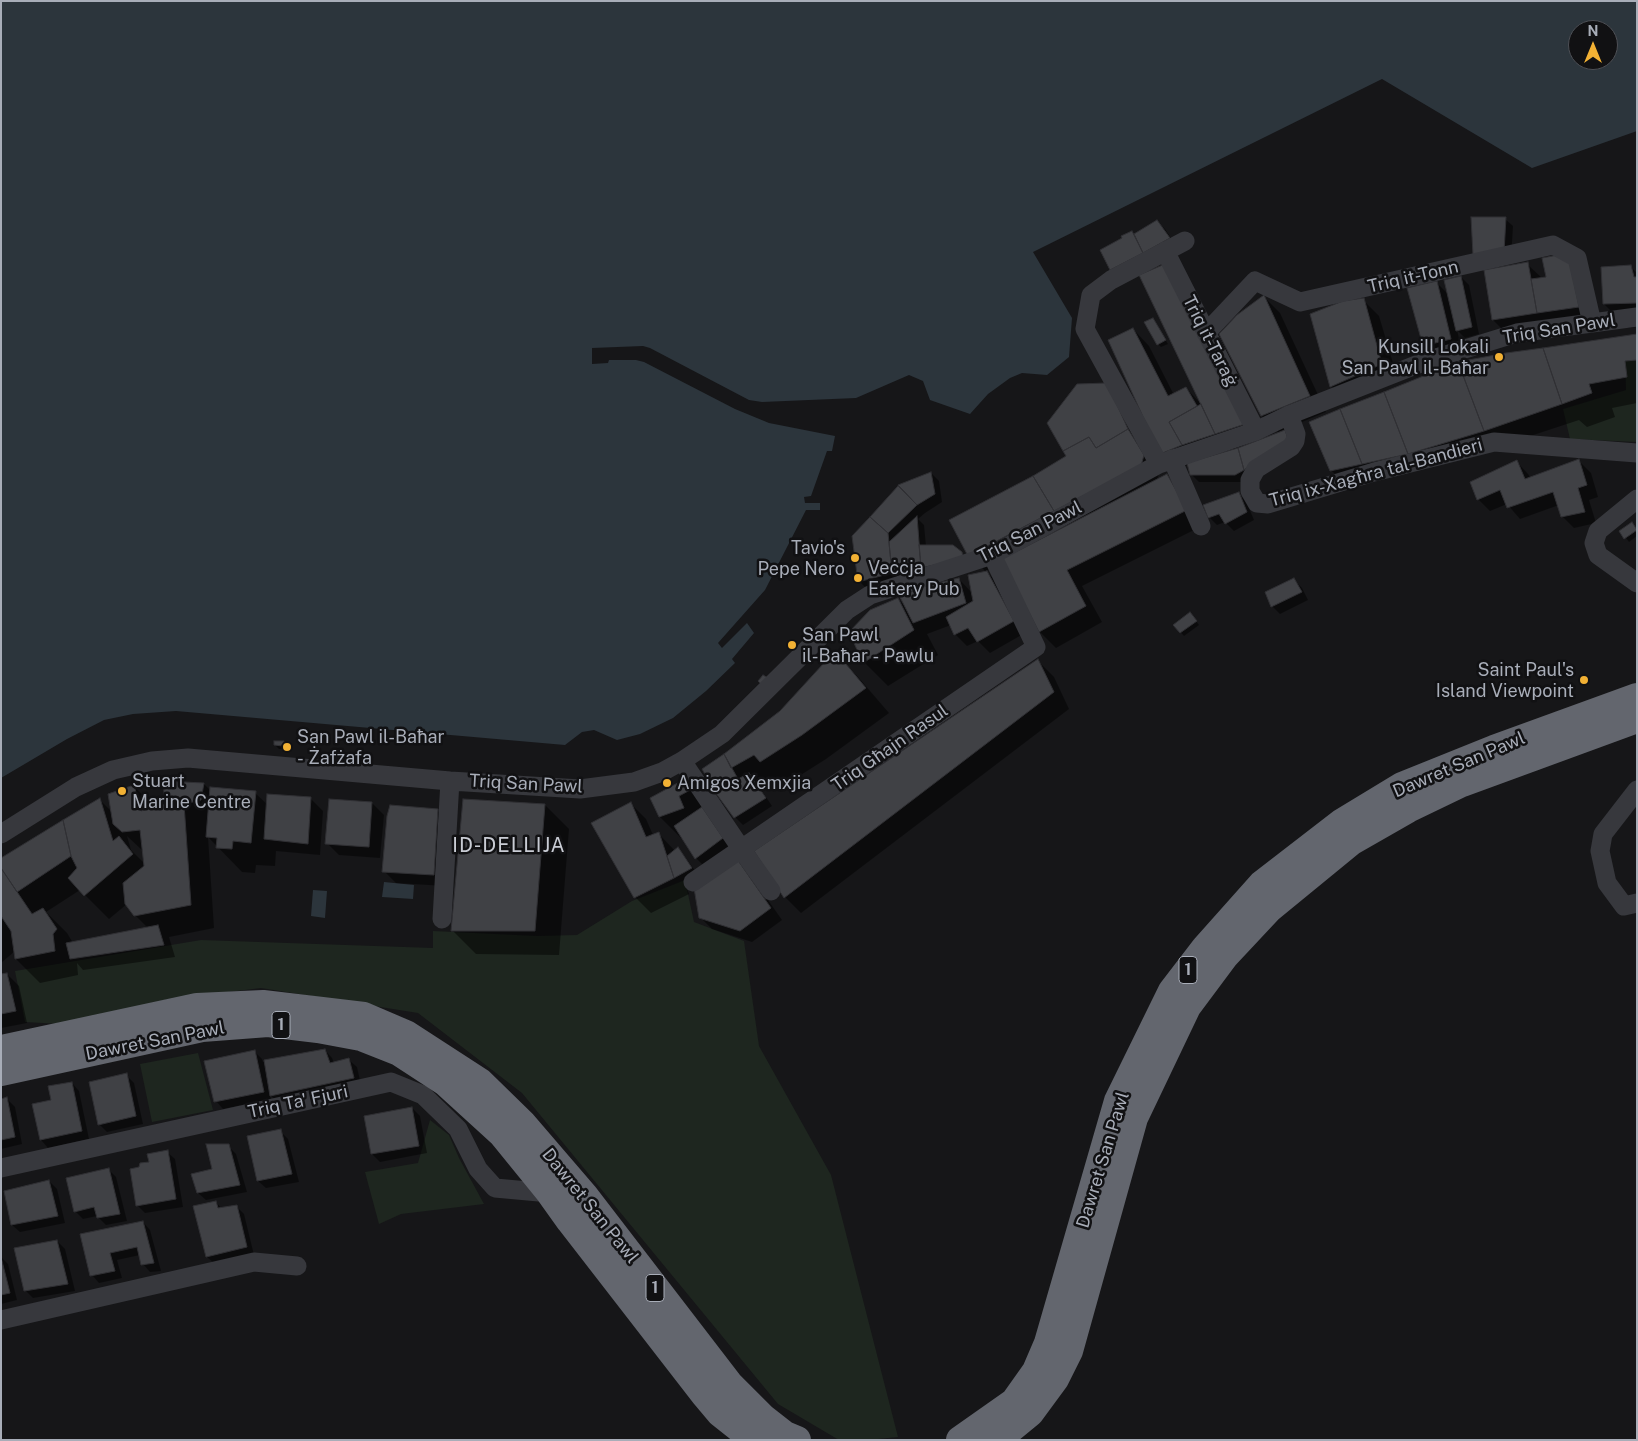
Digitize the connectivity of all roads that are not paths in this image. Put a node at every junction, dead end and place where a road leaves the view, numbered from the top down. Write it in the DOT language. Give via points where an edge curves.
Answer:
graph roads {
  1 [pos="1185,241"];
  2 [pos="1165,251"];
  3 [pos="1637,317"];
  4 [pos="1592,323"];
  5 [pos="1206,333"];
  6 [pos="1289,415"];
  7 [pos="1256,431"];
  8 [pos="1637,453"];
  9 [pos="1166,462"];
  10 [pos="1637,499"];
  11 [pos="1201,526"];
  12 [pos="992,555"];
  13 [pos="1637,583"];
  14 [pos="1637,697"];
  15 [pos="1637,719"];
  16 [pos="682,761"];
  17 [pos="450,780"];
  18 [pos="1637,790"];
  19 [pos="1,834"];
  20 [pos="742,850"];
  21 [pos="693,882"];
  22 [pos="771,891"];
  23 [pos="1637,903"];
  24 [pos="442,920"];
  25 [pos="70,1034"];
  26 [pos="1,1036"];
  27 [pos="1,1049"];
  28 [pos="1,1072"];
  29 [pos="524,1124"];
  30 [pos="522,1158"];
  31 [pos="1,1168"];
  32 [pos="478,1169"];
  33 [pos="550,1193"];
  34 [pos="296,1266"];
  35 [pos="1,1320"];
  36 [pos="754,1440"];
  37 [pos="797,1440"];
  38 [pos="960,1440"];
  39 [pos="997,1440"];
  1 -- 2 [label="street"];
  2 -- 5 [label="street, Triq it-Taraġ"];
  2 -- 9 [label="street" via="1090,295 1085,328"];
  3 -- 4 [label="street, Triq San Pawl"];
  4 -- 5 [label="street, Triq it-Tonn" via="1577,258 1552,245 1300,302 1255,281"];
  4 -- 6 [label="street, Triq San Pawl" via="1517,333 1426,361"];
  5 -- 7 [label="street, Triq it-Taraġ"];
  6 -- 7 [label="street, Triq San Pawl"];
  6 -- 8 [label="street, Triq ix-Xagħra tal-Bandieri" via="1296,434 1291,447 1256,470 1250,480 1250,491 1257,503 1268,504 1374,472 1494,442"];
  7 -- 9 [label="street, Triq San Pawl"];
  9 -- 11 [label="street"];
  9 -- 12 [label="street, Triq San Pawl"];
  10 -- 13 [label="street" via="1598,531 1594,543 1598,554"];
  12 -- 16 [label="street, Triq San Pawl" via="870,595 847,610 722,734"];
  12 -- 20 [label="street, Triq Għajn Rasul" via="1036,646"];
  14 -- 38 [label="highway, Dawret San Pawl / 1" via="1494,748 1402,786 1341,823 1262,884 1172,991 1118,1101 1048,1343 1036,1371 1014,1402"];
  15 -- 39 [label="highway, Dawret San Pawl / 1" via="1462,783 1352,841 1269,909 1226,956 1187,1007 1134,1118 1069,1351 1055,1379 1030,1414"];
  16 -- 17 [label="street, Triq San Pawl" via="634,782 580,789"];
  16 -- 20 [label="street"];
  17 -- 19 [label="street, Triq San Pawl" via="188,758 152,761 113,770 76,788"];
  17 -- 24 [label="street"];
  18 -- 23 [label="street" via="1603,834 1600,851 1607,882 1624,906"];
  20 -- 21 [label="street, Triq Għajn Rasul"];
  20 -- 22 [label="street"];
  25 -- 26 [label="street, Dawret San Pawl" via="34,1028"];
  25 -- 27 [label="highway, Dawret San Pawl / 1"];
  25 -- 29 [label="highway, Dawret San Pawl / 1" via="197,1007 263,1004 364,1016 406,1034 450,1061 480,1082"];
  28 -- 30 [label="highway, Dawret San Pawl / 1" via="202,1028 268,1024 361,1036 399,1052 445,1082 502,1134"];
  29 -- 33 [label="street, Dawret San Pawl" via="548,1169"];
  29 -- 37 [label="highway, Dawret San Pawl / 1" via="584,1195 730,1384 762,1417 784,1435"];
  30 -- 32 [label="street" via="522,1172 510,1179"];
  30 -- 33 [label="highway, Dawret San Pawl / 1"];
  31 -- 32 [label="street, Triq Ta' Fjuri" via="390,1082 423,1095 458,1128"];
  32 -- 33 [label="street, Triq Ta' Fjuri" via="494,1188"];
  33 -- 36 [label="highway, Dawret San Pawl / 1" via="704,1394 720,1413"];
  34 -- 35 [label="street" via="254,1262"];
}
